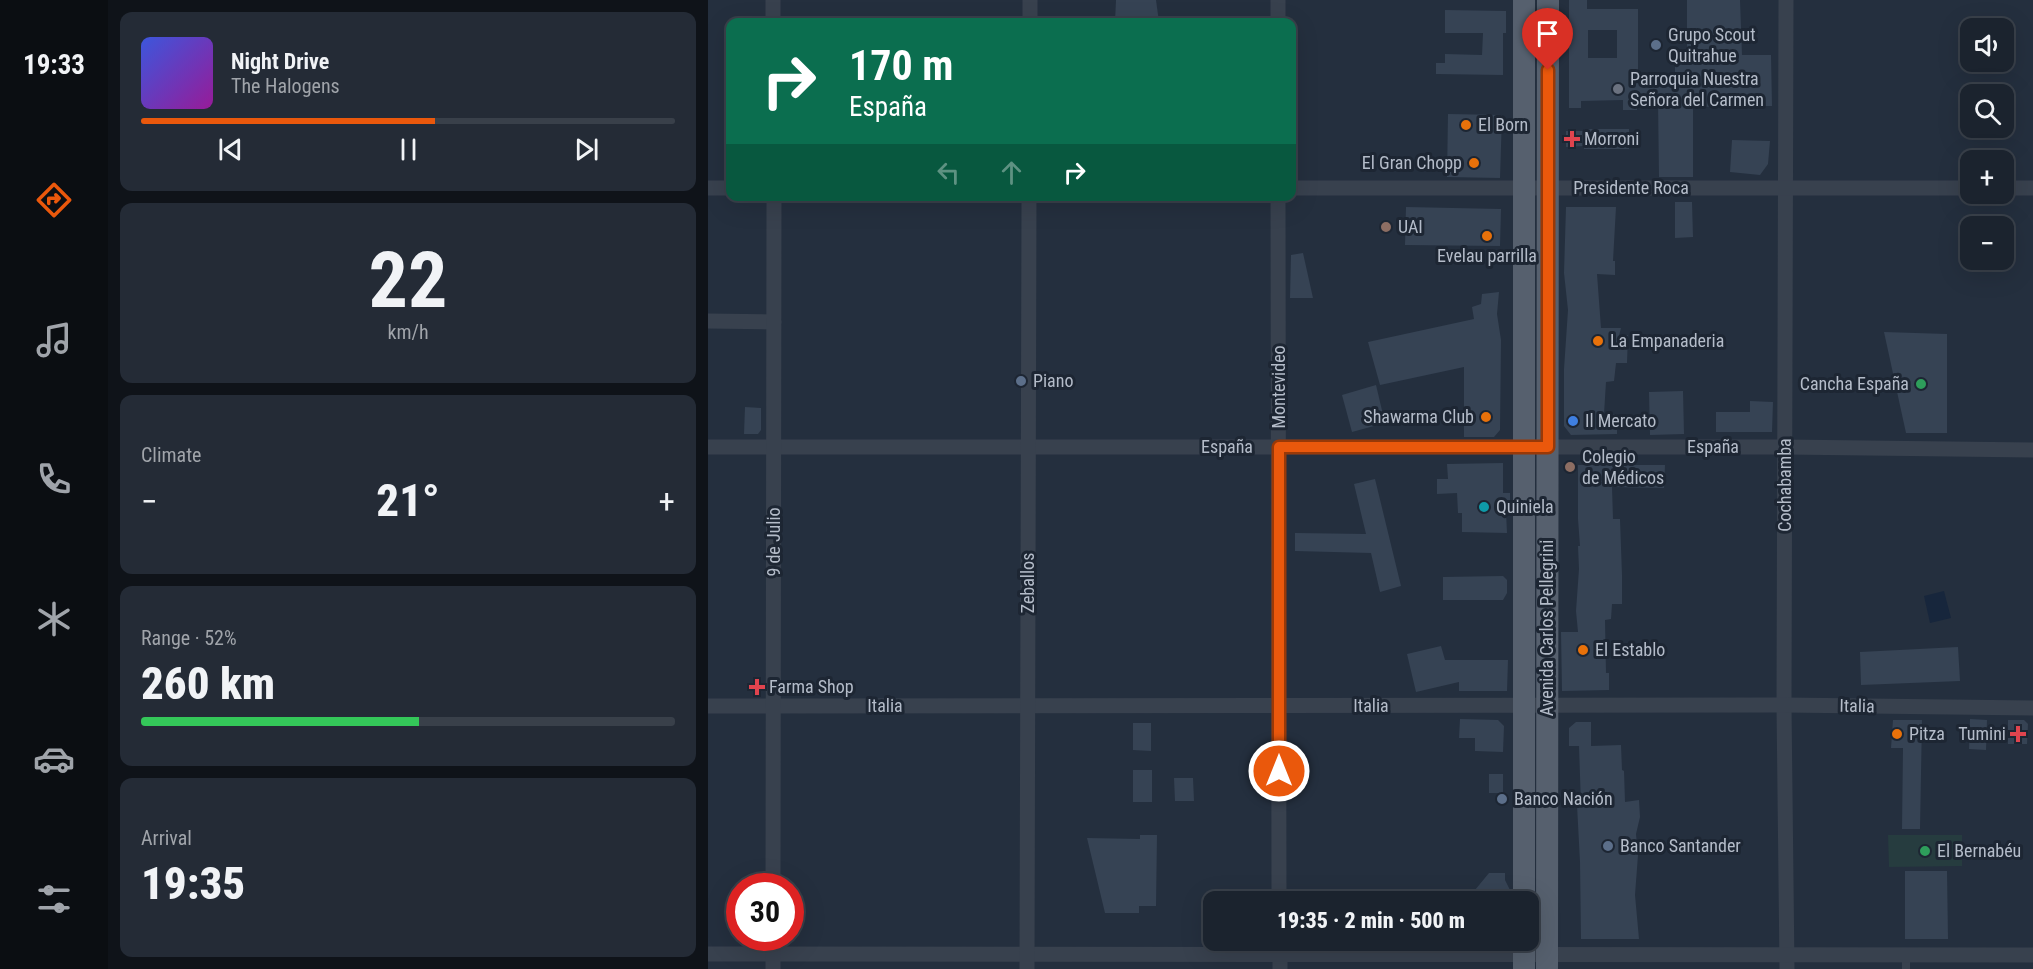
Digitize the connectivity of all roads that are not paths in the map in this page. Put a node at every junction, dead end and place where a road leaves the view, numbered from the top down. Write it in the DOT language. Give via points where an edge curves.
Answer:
graph roads {
  1 [pos="773,0"];
  2 [pos="1030,0"];
  3 [pos="1278,0"];
  4 [pos="1524,0"];
  5 [pos="1548,0"];
  6 [pos="1786,0"];
  7 [pos="773,18"];
  8 [pos="1030,18"];
  9 [pos="1278,18"];
  10 [pos="708,188"];
  11 [pos="726,188"];
  12 [pos="1296,188"];
  13 [pos="1524,188"];
  14 [pos="1548,188"];
  15 [pos="1786,188"];
  16 [pos="1960,188"];
  17 [pos="2014,188"];
  18 [pos="2033,188"];
  19 [pos="774,201"];
  20 [pos="1029,201"];
  21 [pos="1278,201"];
  22 [pos="708,321"];
  23 [pos="774,322"];
  24 [pos="708,447"];
  25 [pos="774,447"];
  26 [pos="1029,447"];
  27 [pos="1279,447"];
  28 [pos="1524,447"];
  29 [pos="1548,447"];
  30 [pos="1785,447"];
  31 [pos="2033,450"];
  32 [pos="1279,705"];
  33 [pos="1784,705"];
  34 [pos="708,706"];
  35 [pos="774,706"];
  36 [pos="1028,706"];
  37 [pos="1524,706"];
  38 [pos="1548,706"];
  39 [pos="2033,708"];
  40 [pos="773,873"];
  41 [pos="1280,891"];
  42 [pos="1524,891"];
  43 [pos="708,954"];
  44 [pos="1280,955"];
  45 [pos="1524,955"];
  46 [pos="2033,955"];
  47 [pos="773,961"];
  48 [pos="1027,962"];
  49 [pos="1548,962"];
  50 [pos="1787,962"];
  51 [pos="1906,962"];
  1 -- 7 [label="street"];
  2 -- 8 [label="street"];
  3 -- 9 [label="street"];
  4 -- 13 [label="main road, Avenida Carlos Pellegrini"];
  5 -- 14 [label="main road, Avenida Carlos Pellegrini"];
  6 -- 15 [label="street, Cochabamba"];
  10 -- 11 [label="street"];
  12 -- 13 [label="street, Presidente Roca"];
  13 -- 14 [label="street, Presidente Roca"];
  13 -- 28 [label="main road, Avenida Carlos Pellegrini"];
  14 -- 15 [label="street, Presidente Roca"];
  14 -- 29 [label="main road, Avenida Carlos Pellegrini"];
  15 -- 16 [label="street, Presidente Roca"];
  15 -- 30 [label="street, Cochabamba"];
  17 -- 18 [label="street"];
  19 -- 23 [label="street, 9 de Julio"];
  20 -- 26 [label="street, Zeballos"];
  21 -- 27 [label="street, Montevideo"];
  22 -- 23 [label="street"];
  23 -- 25 [label="street, 9 de Julio"];
  24 -- 25 [label="street, España"];
  25 -- 26 [label="street, España"];
  25 -- 35 [label="street, 9 de Julio"];
  26 -- 27 [label="street, España"];
  26 -- 36 [label="street, Zeballos"];
  27 -- 28 [label="street, España"];
  27 -- 32 [label="street, Montevideo"];
  28 -- 29 [label="street, España"];
  28 -- 37 [label="main road, Avenida Carlos Pellegrini"];
  29 -- 30 [label="street, España"];
  29 -- 38 [label="main road, Avenida Carlos Pellegrini"];
  30 -- 31 [label="street, España"];
  30 -- 33 [label="street, Cochabamba"];
  32 -- 36 [label="street, Italia"];
  32 -- 37 [label="street, Italia"];
  32 -- 41 [label="street, Montevideo"];
  33 -- 38 [label="street, Italia"];
  33 -- 39 [label="street, Italia"];
  33 -- 50 [label="street, Cochabamba"];
  34 -- 35 [label="street, Italia"];
  35 -- 36 [label="street, Italia"];
  35 -- 40 [label="street, 9 de Julio"];
  36 -- 48 [label="street, Zeballos"];
  37 -- 38 [label="street, Italia"];
  37 -- 42 [label="main road, Avenida Carlos Pellegrini"];
  38 -- 49 [label="main road, Avenida Carlos Pellegrini"];
  43 -- 47 [label="street"];
  44 -- 45 [label="street"];
  44 -- 48 [label="street"];
  45 -- 49 [label="street"];
  46 -- 51 [label="street"];
  47 -- 48 [label="street"];
  49 -- 50 [label="street"];
  50 -- 51 [label="street"];
}
